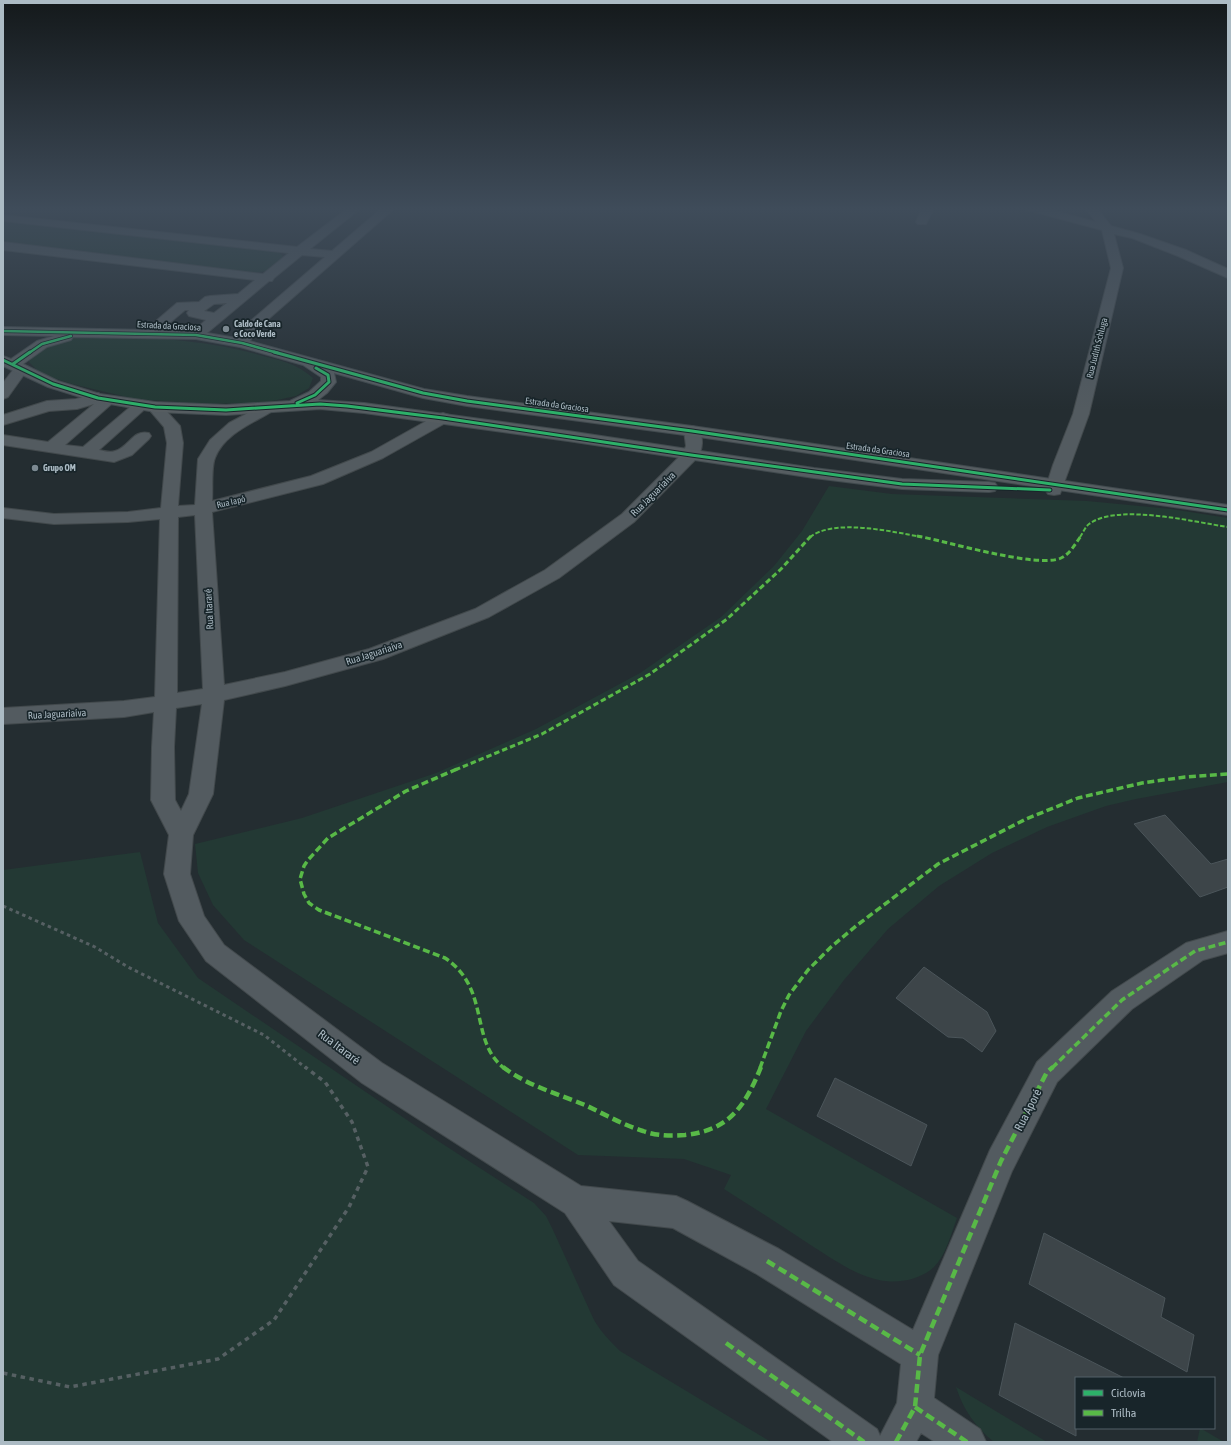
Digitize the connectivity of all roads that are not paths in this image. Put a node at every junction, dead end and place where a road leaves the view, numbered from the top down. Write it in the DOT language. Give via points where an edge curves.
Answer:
graph roads {
  1 [pos="247,275"];
  2 [pos="271,275"];
  3 [pos="311,275"];
  4 [pos="1115,275"];
  5 [pos="268,278"];
  6 [pos="242,298"];
  7 [pos="202,306"];
  8 [pos="217,318"];
  9 [pos="3,330"];
  10 [pos="95,332"];
  11 [pos="149,333"];
  12 [pos="196,335"];
  13 [pos="242,343"];
  14 [pos="302,360"];
  15 [pos="12,365"];
  16 [pos="3,394"];
  17 [pos="103,399"];
  18 [pos="148,406"];
  19 [pos="275,408"];
  20 [pos="443,418"];
  21 [pos="3,420"];
  22 [pos="692,431"];
  23 [pos="143,436"];
  24 [pos="3,440"];
  25 [pos="52,447"];
  26 [pos="87,452"];
  27 [pos="691,455"];
  28 [pos="1055,487"];
  29 [pos="203,509"];
  30 [pos="1228,510"];
  31 [pos="3,513"];
  32 [pos="169,513"];
  33 [pos="214,694"];
  34 [pos="166,702"];
  35 [pos="3,716"];
  36 [pos="180,835"];
  37 [pos="1228,942"];
  38 [pos="576,1202"];
  39 [pos="920,1355"];
  40 [pos="915,1407"];
  41 [pos="864,1442"];
  42 [pos="896,1442"];
  43 [pos="967,1442"];
  1 -- 5 [label="street"];
  2 -- 5 [label="street"];
  3 -- 13 [label="street" via="252,327"];
  4 -- 28 [label="street, Rua Judith Schluga" via="1081,414"];
  5 -- 6 [label="street"];
  6 -- 7 [label="street" via="210,300"];
  6 -- 8 [label="street"];
  7 -- 8 [label="street" via="194,312"];
  7 -- 11 [label="street" via="182,306"];
  8 -- 12 [label="street"];
  9 -- 10 [label="main road, Estrada da Graciosa"];
  10 -- 11 [label="main road, Estrada da Graciosa"];
  10 -- 15 [label="main road" via="58,338 42,344"];
  11 -- 12 [label="main road, Estrada da Graciosa"];
  12 -- 13 [label="main road, Estrada da Graciosa"];
  13 -- 14 [label="main road, Estrada da Graciosa"];
  14 -- 19 [label="main road" via="328,375 329,382 320,392 306,400"];
  14 -- 22 [label="main road, Estrada da Graciosa" via="422,393"];
  15 -- 16 [label="street"];
  15 -- 17 [label="main road, Estrada da Graciosa" via="53,384"];
  17 -- 18 [label="main road, Estrada da Graciosa"];
  17 -- 21 [label="street" via="47,406"];
  17 -- 25 [label="street"];
  18 -- 19 [label="main road, Estrada da Graciosa" via="226,410"];
  18 -- 26 [label="street"];
  18 -- 32 [label="street" via="172,426 174,432"];
  19 -- 20 [label="main road, Estrada da Graciosa" via="327,405"];
  19 -- 29 [label="street, Rua Itararé" via="235,426 218,440 206,460"];
  20 -- 27 [label="main road, Estrada da Graciosa"];
  20 -- 29 [label="street, Rua Iapó" via="377,455 317,480"];
  22 -- 27 [label="street" via="694,446"];
  22 -- 28 [label="main road, Estrada da Graciosa"];
  23 -- 26 [label="street" via="122,455 114,457"];
  24 -- 25 [label="street"];
  25 -- 26 [label="street"];
  27 -- 28 [label="main road, Estrada da Graciosa" via="902,484"];
  27 -- 33 [label="street, Rua Jaguariaíva" via="628,518 552,574 482,613 376,654 285,679"];
  28 -- 30 [label="main road, Estrada da Graciosa"];
  29 -- 32 [label="street, Rua Iapó"];
  29 -- 33 [label="street, Rua Itararé"];
  31 -- 32 [label="street, Rua Iapó" via="54,519"];
  32 -- 34 [label="street"];
  33 -- 34 [label="street, Rua Jaguariaíva"];
  33 -- 36 [label="street, Rua Itararé" via="212,726 201,794"];
  34 -- 35 [label="street, Rua Jaguariaíva" via="124,709"];
  34 -- 36 [label="street" via="163,800"];
  36 -- 38 [label="street, Rua Itararé" via="177,874 192,922 215,953 372,1072"];
  37 -- 39 [label="street, Rua Aporé" via="1195,951 1122,1000 1047,1072 1001,1161"];
  38 -- 39 [label="street" via="676,1212 767,1261"];
  38 -- 41 [label="street" via="626,1272"];
  39 -- 40 [label="street, Rua Aporé"];
  40 -- 42 [label="street"];
  40 -- 43 [label="street"];
}
